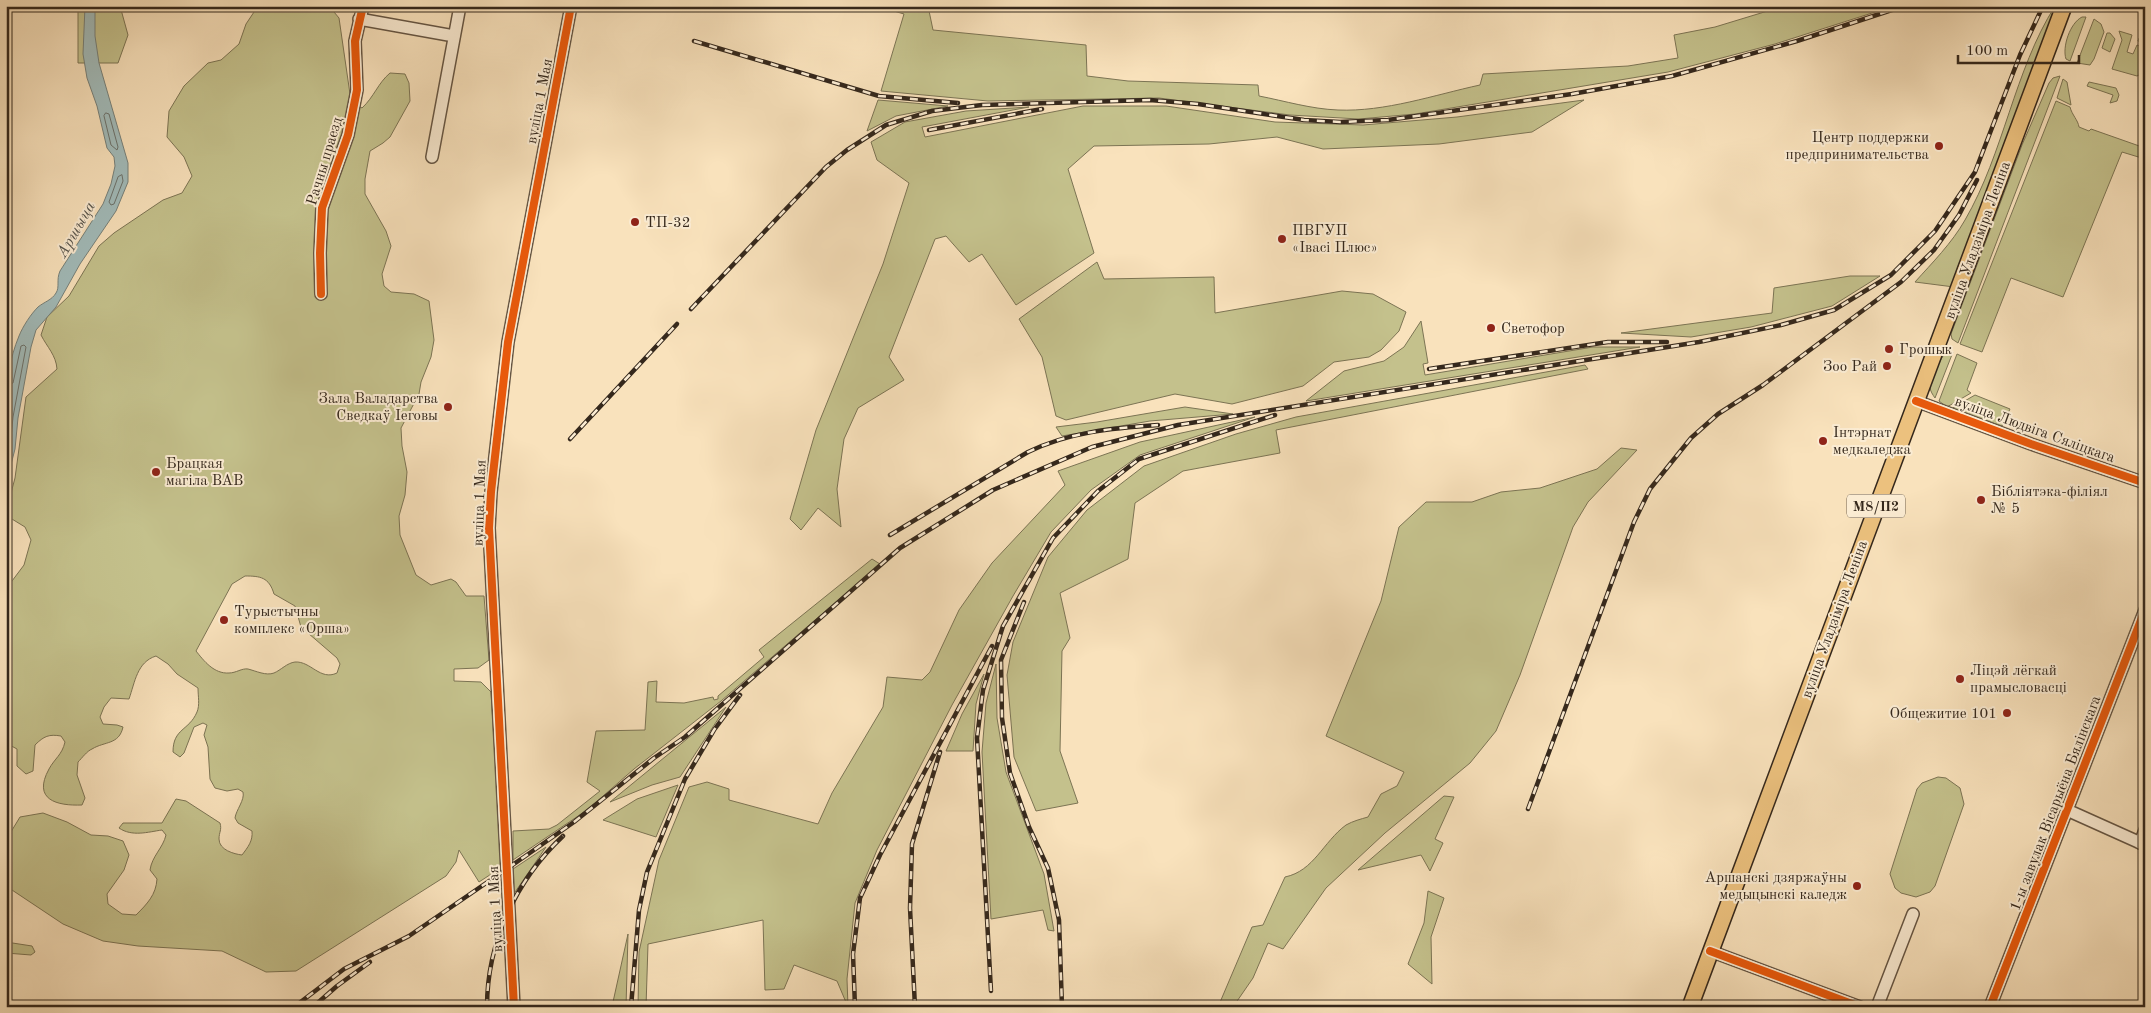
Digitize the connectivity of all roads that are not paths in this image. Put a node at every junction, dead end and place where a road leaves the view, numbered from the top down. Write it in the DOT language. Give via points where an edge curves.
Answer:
graph roads {
  1 [pos="363,6"];
  2 [pos="460,6"];
  3 [pos="571,6"];
  4 [pos="2064,6"];
  5 [pos="2073,6"];
  6 [pos="359,20"];
  7 [pos="454,36"];
  8 [pos="432,157"];
  9 [pos="322,294"];
  10 [pos="1919,402"];
  11 [pos="2145,482"];
  12 [pos="2145,610"];
  13 [pos="2067,810"];
  14 [pos="2145,830"];
  15 [pos="2142,844"];
  16 [pos="1912,914"];
  17 [pos="1714,953"];
  18 [pos="514,1007"];
  19 [pos="1690,1007"];
  20 [pos="1699,1007"];
  21 [pos="1860,1007"];
  22 [pos="1877,1007"];
  23 [pos="1990,1007"];
  1 -- 6 [label="street, Рачны праезд"];
  2 -- 7 [label="street"];
  3 -- 18 [label="street, вуліца 1 Мая" via="508,342 490,492 489,528"];
  4 -- 10 [label="main road, вуліца Уладзіміра Леніна / М8/П2"];
  5 -- 10 [label="main road, вуліца Уладзіміра Леніна / М8/П2"];
  6 -- 7 [label="street"];
  6 -- 9 [label="street, Рачны праезд" via="355,41 357,90 348,135 322,208"];
  7 -- 8 [label="street"];
  10 -- 11 [label="street, вуліца Людвіга Сяліцкага"];
  10 -- 17 [label="main road, вуліца Уладзіміра Леніна / М8/П2"];
  12 -- 13 [label="street, 1-ы завулак Вісарыёна Бялінскага"];
  13 -- 15 [label="street"];
  13 -- 23 [label="street, 1-ы завулак Вісарыёна Бялінскага"];
  14 -- 15 [label="street"];
  16 -- 22 [label="street"];
  17 -- 19 [label="main road, вуліца Уладзіміра Леніна / М8/П2"];
  17 -- 20 [label="main road, вуліца Уладзіміра Леніна / М8/П2"];
  17 -- 21 [label="street"];
}
